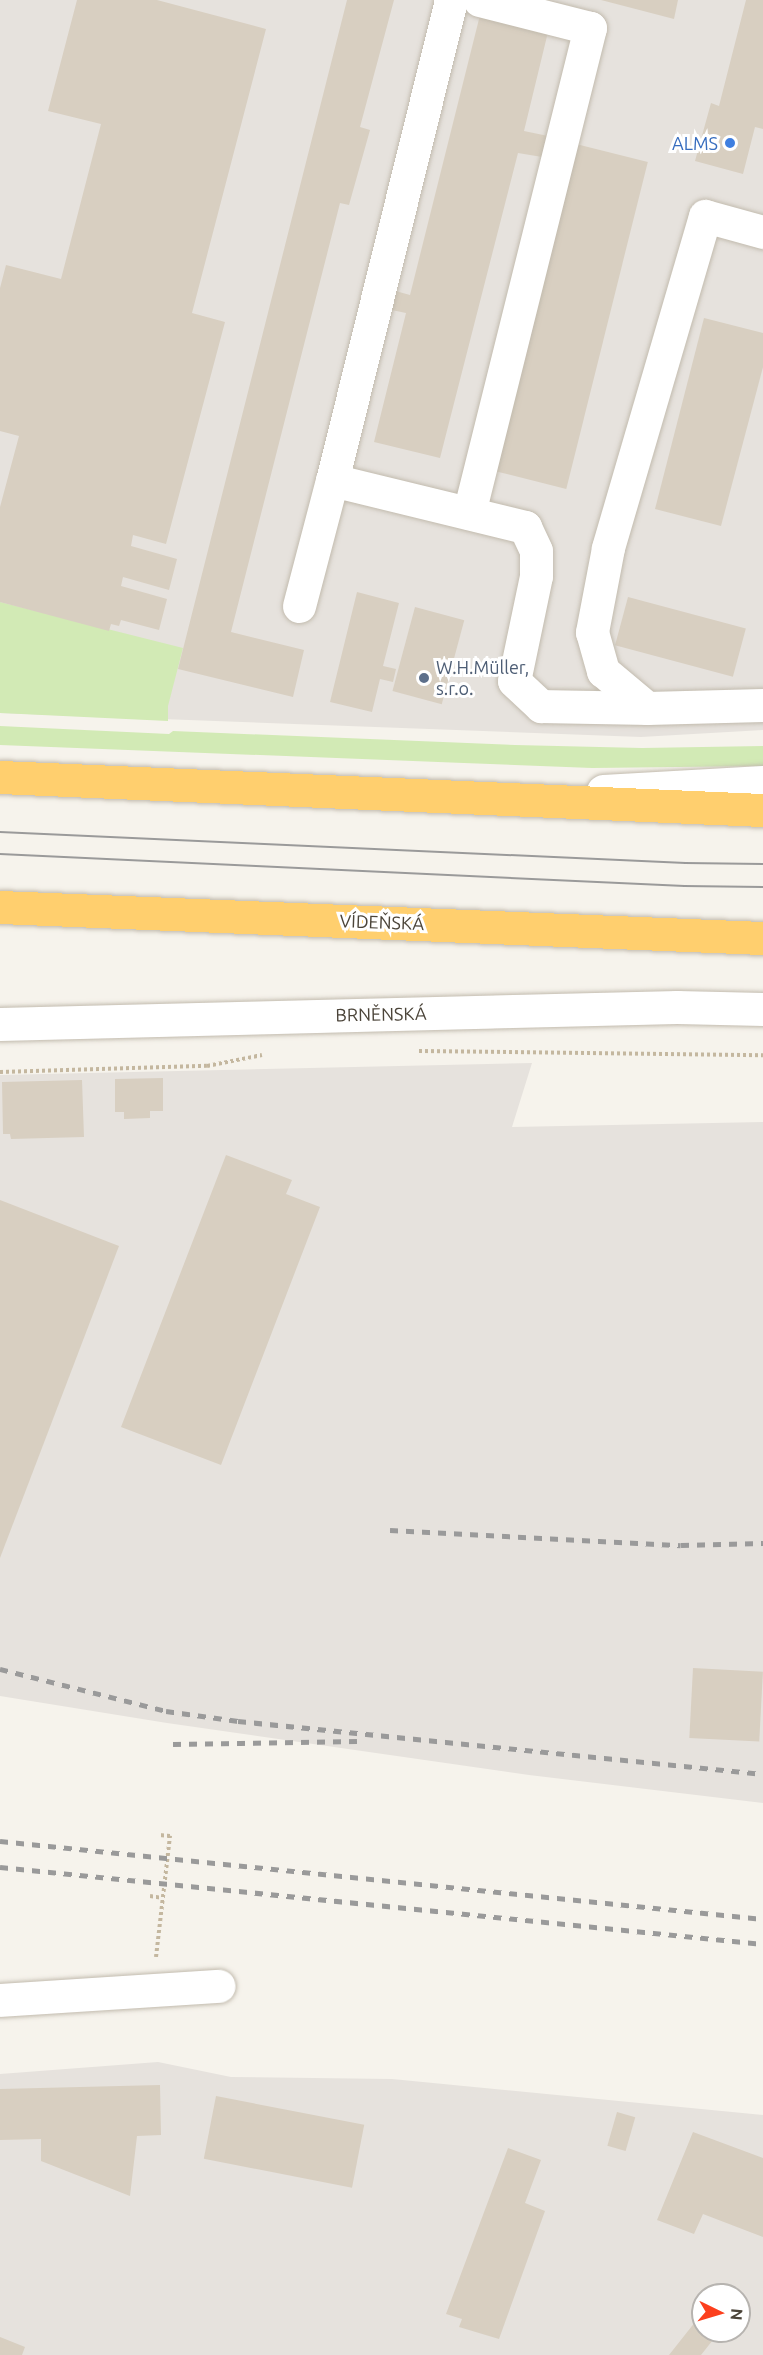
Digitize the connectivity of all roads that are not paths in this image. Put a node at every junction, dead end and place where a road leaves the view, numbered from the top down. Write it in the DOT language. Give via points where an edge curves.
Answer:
graph roads {
  1 [pos="451,0"];
  2 [pos="478,0"];
  3 [pos="763,232"];
  4 [pos="332,480"];
  5 [pos="469,513"];
  6 [pos="299,606"];
  7 [pos="763,705"];
  8 [pos="647,708"];
  9 [pos="0,777"];
  10 [pos="763,782"];
  11 [pos="493,797"];
  12 [pos="763,810"];
  13 [pos="0,907"];
  14 [pos="763,938"];
  15 [pos="763,1009"];
  16 [pos="0,1024"];
  17 [pos="219,1986"];
  18 [pos="0,2000"];
  1 -- 4 [label="street"];
  2 -- 5 [label="street" via="590,28"];
  3 -- 8 [label="street" via="705,216 608,548 592,632 603,671"];
  4 -- 5 [label="street"];
  4 -- 6 [label="street"];
  5 -- 8 [label="street" via="525,527 536,551 536,576 514,681 541,706"];
  7 -- 8 [label="street"];
  9 -- 11 [label="highway"];
  10 -- 11 [label="street"];
  11 -- 12 [label="highway"];
  13 -- 14 [label="highway, VÍDEŇSKÁ"];
  15 -- 16 [label="street, BRNĚNSKÁ" via="677,1007"];
  17 -- 18 [label="street"];
}
